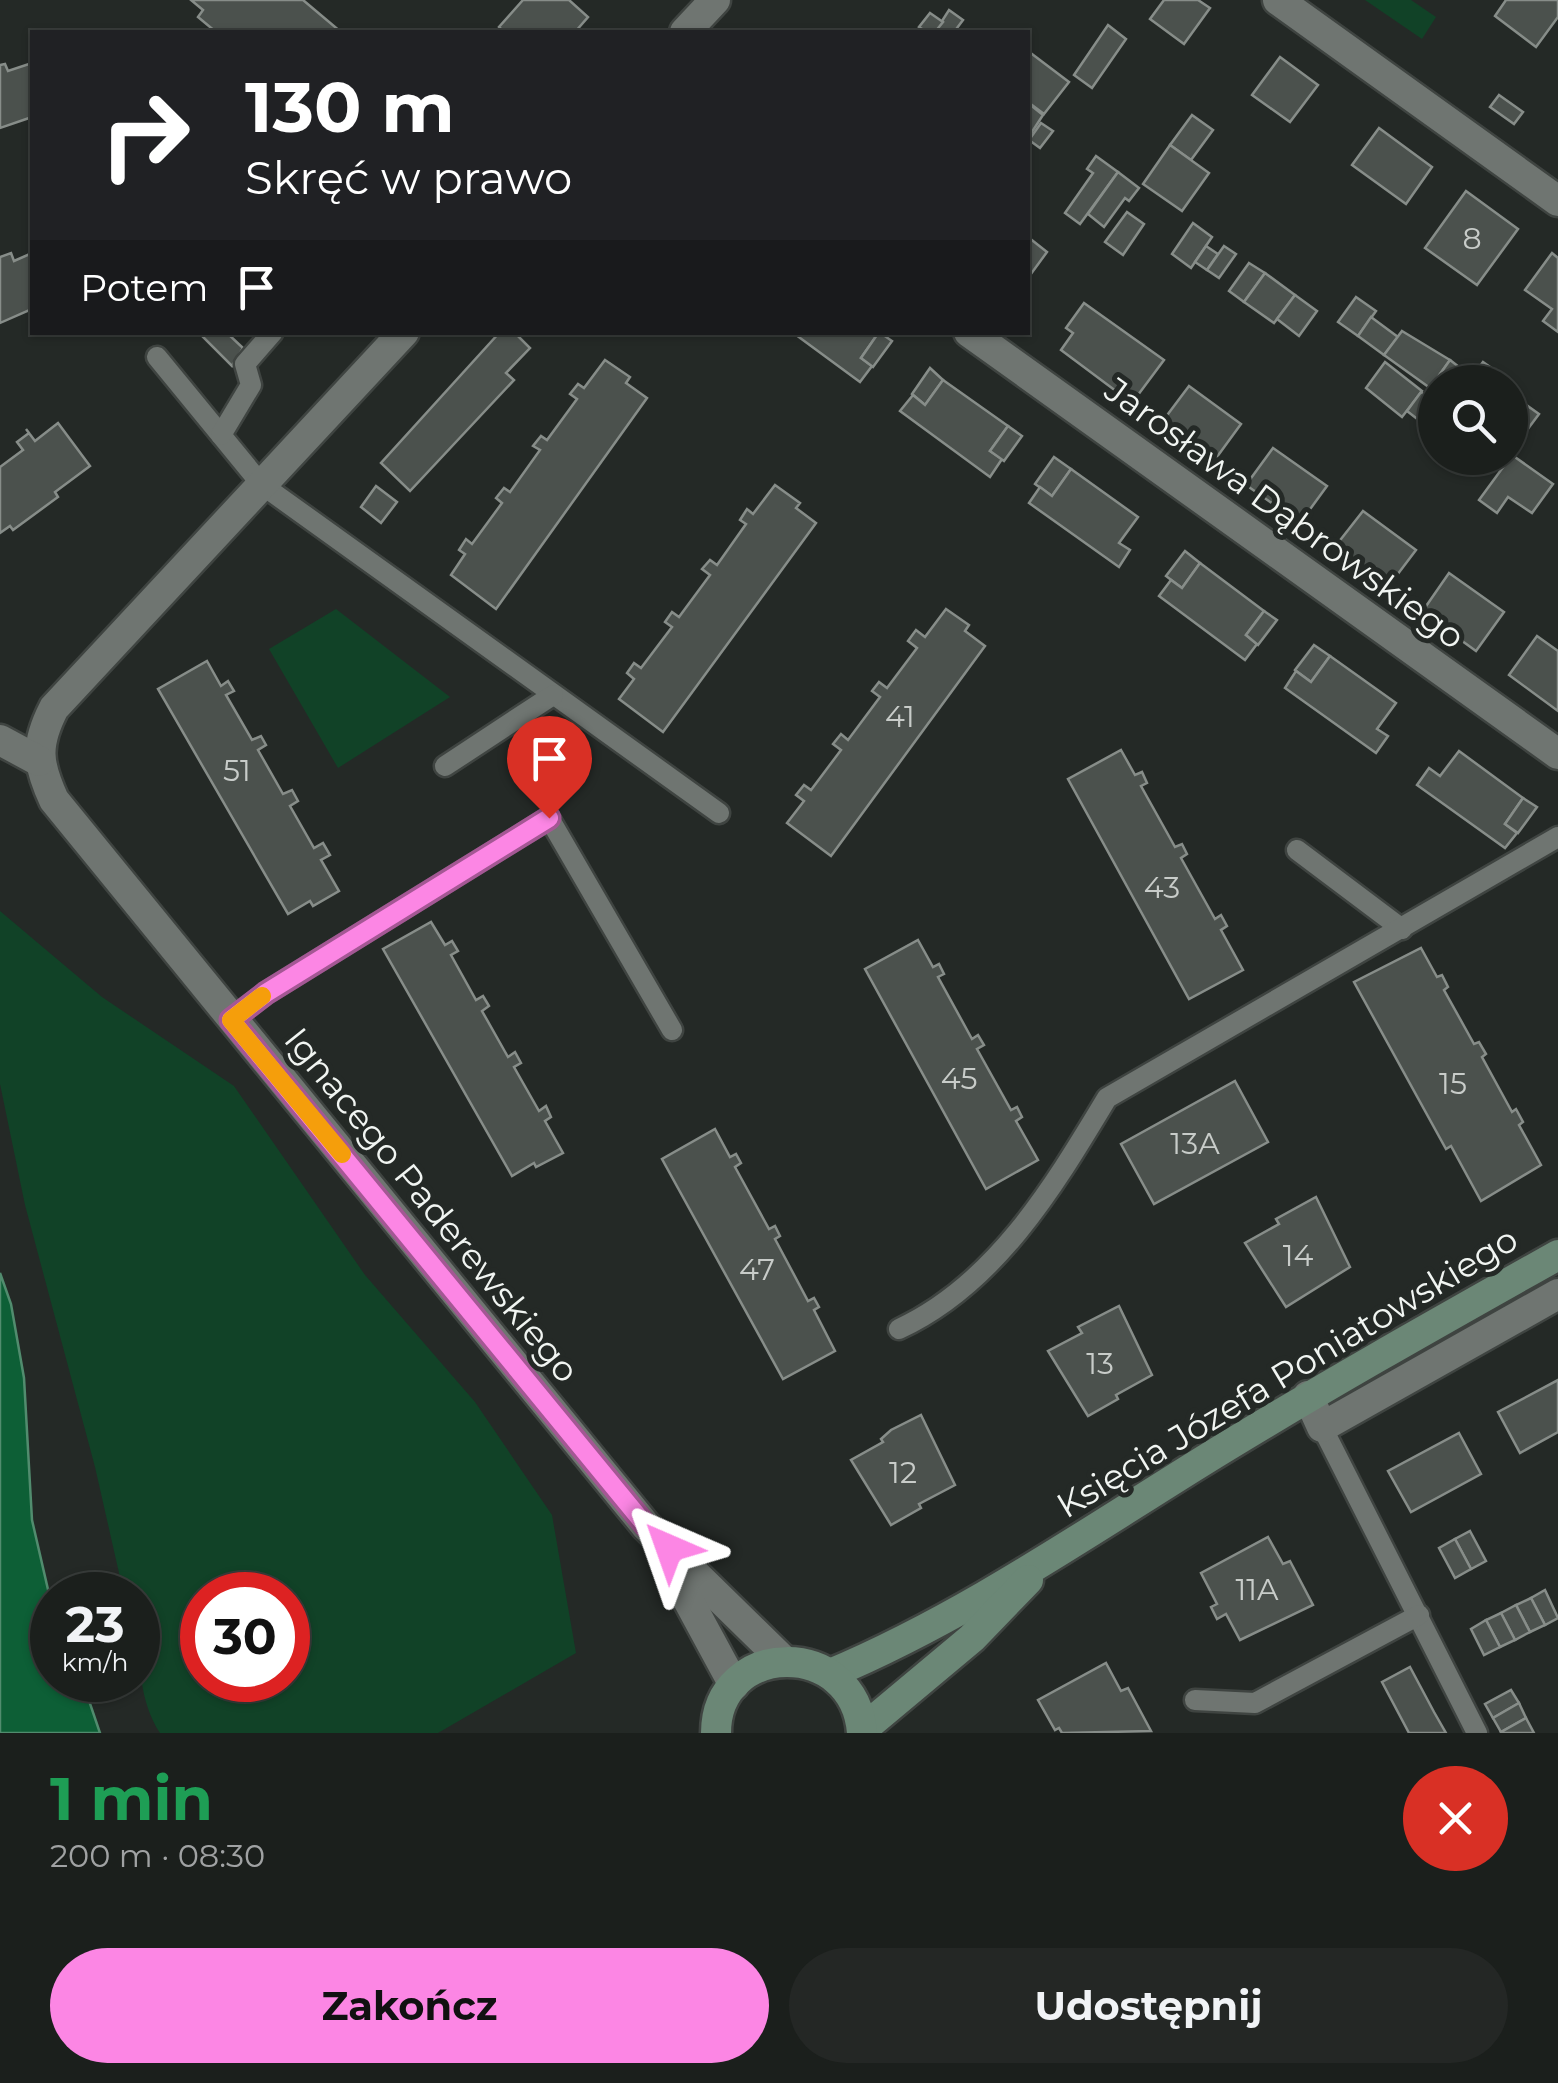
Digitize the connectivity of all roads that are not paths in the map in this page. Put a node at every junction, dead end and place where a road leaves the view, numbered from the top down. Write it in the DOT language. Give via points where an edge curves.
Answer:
graph roads {
  1 [pos="715,0"];
  2 [pos="1278,0"];
  3 [pos="687,30"];
  4 [pos="1558,201"];
  5 [pos="271,335"];
  6 [pos="401,335"];
  7 [pos="973,335"];
  8 [pos="157,357"];
  9 [pos="221,435"];
  10 [pos="261,484"];
  11 [pos="553,695"];
  12 [pos="0,740"];
  13 [pos="1558,754"];
  14 [pos="40,761"];
  15 [pos="445,766"];
  16 [pos="719,813"];
  17 [pos="1558,836"];
  18 [pos="1297,850"];
  19 [pos="1402,930"];
  20 [pos="231,1020"];
  21 [pos="672,1030"];
  22 [pos="1558,1255"];
  23 [pos="1558,1294"];
  24 [pos="899,1329"];
  25 [pos="1308,1396"];
  26 [pos="1322,1426"];
  27 [pos="646,1526"];
  28 [pos="1054,1553"];
  29 [pos="1419,1615"];
  30 [pos="784,1661"];
  31 [pos="830,1674"];
  32 [pos="734,1685"];
  33 [pos="1195,1700"];
  34 [pos="862,1732"];
  35 [pos="716,1733"];
  36 [pos="1477,1733"];
  1 -- 3 [label="street"];
  2 -- 4 [label="street"];
  5 -- 9 [label="lane" via="245,364 250,385"];
  6 -- 10 [label="street"];
  7 -- 13 [label="street, Jarosława Dąbrowskiego"];
  8 -- 9 [label="lane"];
  9 -- 10 [label="lane"];
  10 -- 11 [label="lane"];
  10 -- 14 [label="street" via="54,708 40,734"];
  11 -- 15 [label="lane"];
  11 -- 16 [label="lane"];
  12 -- 14 [label="street"];
  14 -- 20 [label="street, Ignacego Paderewskiego" via="54,800"];
  17 -- 19 [label="lane"];
  18 -- 19 [label="lane"];
  19 -- 24 [label="lane" via="1107,1098 990,1266 927,1316"];
  20 -- 21 [label="lane" via="549,818"];
  20 -- 27 [label="street, Ignacego Paderewskiego"];
  22 -- 25 [label="main road, Księcia Józefa Poniatowskiego"];
  23 -- 26 [label="street"];
  25 -- 26 [label="street"];
  25 -- 28 [label="main road, Księcia Józefa Poniatowskiego"];
  26 -- 29 [label="lane"];
  27 -- 30 [label="street, Ignacego Paderewskiego"];
  27 -- 32 [label="street, Ignacego Paderewskiego"];
  28 -- 31 [label="main road, Księcia Józefa Poniatowskiego" via="885,1650"];
  28 -- 34 [label="main road, Księcia Józefa Poniatowskiego" via="972,1638"];
  29 -- 33 [label="lane" via="1255,1703"];
  29 -- 36 [label="lane"];
  30 -- 31 [label="main road"];
  30 -- 32 [label="main road"];
  31 -- 34 [label="main road" via="853,1698"];
  32 -- 35 [label="main road" via="721,1704"];
}
